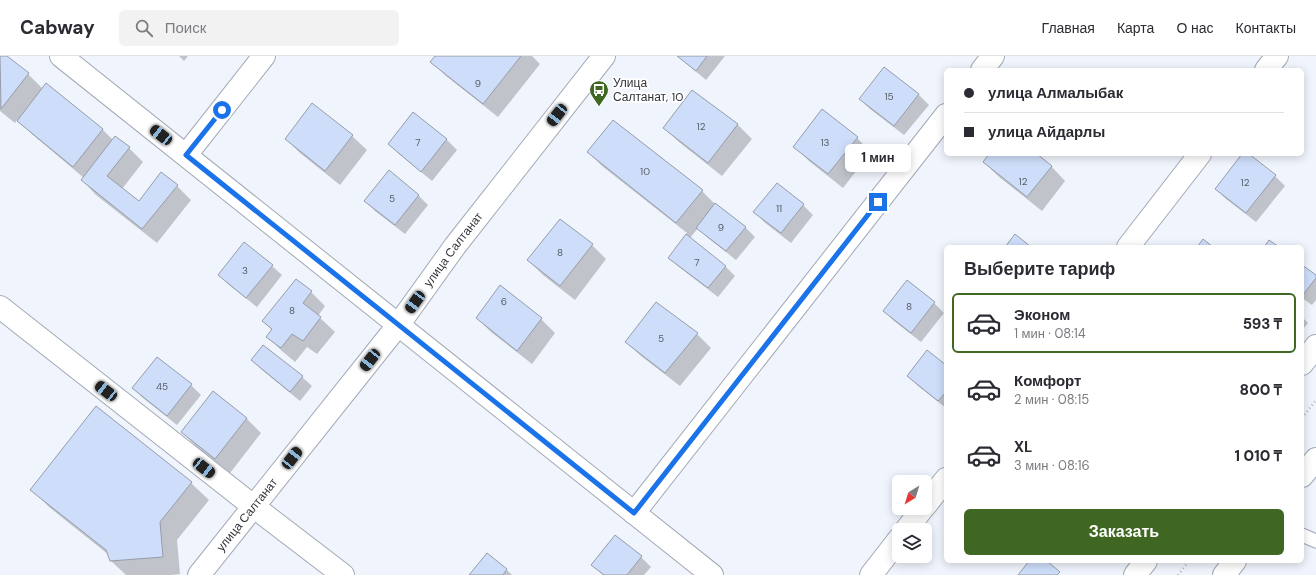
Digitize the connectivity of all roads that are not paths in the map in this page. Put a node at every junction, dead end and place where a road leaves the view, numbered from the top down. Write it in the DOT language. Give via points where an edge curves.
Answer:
graph roads {
  1 [pos="61,56"];
  2 [pos="264,56"];
  3 [pos="604,56"];
  4 [pos="993,56"];
  5 [pos="1277,56"];
  6 [pos="984,68"];
  7 [pos="1268,68"];
  8 [pos="944,118"];
  9 [pos="186,155"];
  10 [pos="1198,156"];
  11 [pos="1130,245"];
  12 [pos="0,307"];
  13 [pos="399,324"];
  14 [pos="1316,346"];
  15 [pos="1304,361"];
  16 [pos="1316,459"];
  17 [pos="1304,474"];
  18 [pos="944,482"];
  19 [pos="932,497"];
  20 [pos="254,506"];
  21 [pos="634,513"];
  22 [pos="918,515"];
  23 [pos="911,523"];
  24 [pos="1304,536"];
  25 [pos="1316,541"];
  26 [pos="892,548"];
  27 [pos="1144,563"];
  28 [pos="1233,563"];
  29 [pos="199,575"];
  30 [pos="343,575"];
  31 [pos="712,575"];
  32 [pos="871,575"];
  33 [pos="1135,575"];
  34 [pos="1224,575"];
  1 -- 9 [label="street"];
  2 -- 9 [label="street"];
  3 -- 13 [label="street, улица Салтанат" via="455,246"];
  4 -- 6 [label="street"];
  5 -- 7 [label="street"];
  8 -- 21 [label="street"];
  9 -- 13 [label="street"];
  10 -- 11 [label="street"];
  12 -- 20 [label="street"];
  13 -- 20 [label="street, улица Салтанат"];
  13 -- 21 [label="street"];
  14 -- 15 [label="street"];
  16 -- 17 [label="street"];
  18 -- 19 [label="street"];
  20 -- 29 [label="street, улица Салтанат"];
  20 -- 30 [label="street"];
  21 -- 31 [label="street"];
  22 -- 23 [label="street"];
  24 -- 25 [label="lane"];
  26 -- 32 [label="street"];
  27 -- 33 [label="street"];
  28 -- 34 [label="street"];
}
